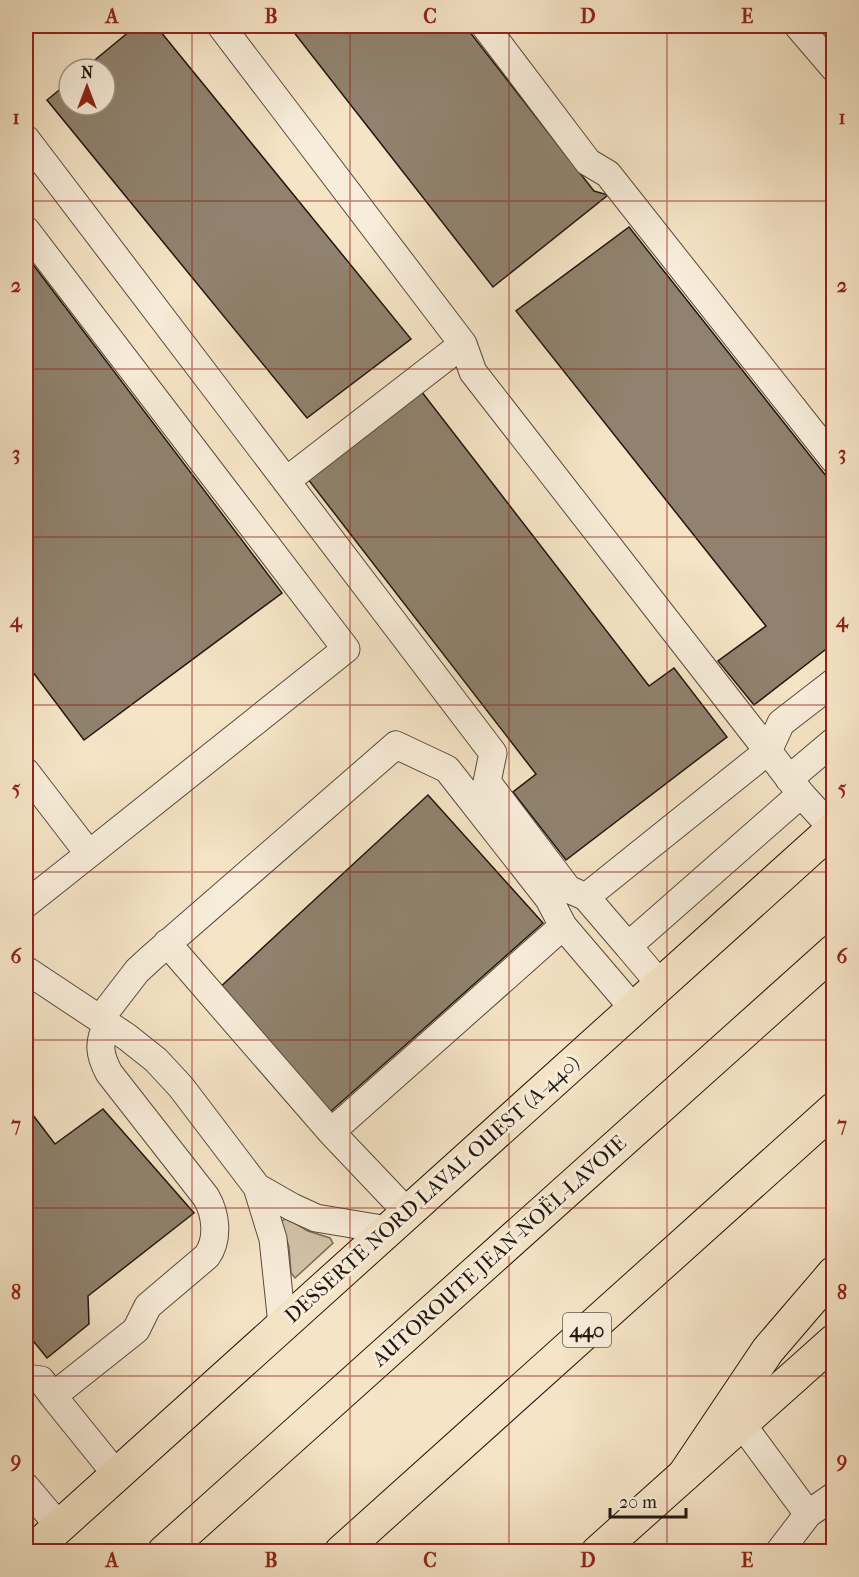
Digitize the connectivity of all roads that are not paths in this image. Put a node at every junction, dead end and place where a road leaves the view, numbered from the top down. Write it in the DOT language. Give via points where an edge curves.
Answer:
graph roads {
  1 [pos="221,26"];
  2 [pos="485,26"];
  3 [pos="798,26"];
  4 [pos="834,68"];
  5 [pos="26,139"];
  6 [pos="26,230"];
  7 [pos="463,344"];
  8 [pos="834,460"];
  9 [pos="286,481"];
  10 [pos="834,682"];
  11 [pos="834,741"];
  12 [pos="768,752"];
  13 [pos="26,772"];
  14 [pos="795,787"];
  15 [pos="833,829"];
  16 [pos="89,854"];
  17 [pos="586,897"];
  18 [pos="26,904"];
  19 [pos="563,926"];
  20 [pos="167,943"];
  21 [pos="628,946"];
  22 [pos="834,951"];
  23 [pos="26,970"];
  24 [pos="660,984"];
  25 [pos="633,1008"];
  26 [pos="104,1021"];
  27 [pos="834,1109"];
  28 [pos="331,1132"];
  29 [pos="257,1187"];
  30 [pos="397,1221"];
  31 [pos="834,1273"];
  32 [pos="282,1324"];
  33 [pos="834,1341"];
  34 [pos="26,1378"];
  35 [pos="53,1396"];
  36 [pos="741,1423"];
  37 [pos="117,1474"];
  38 [pos="684,1474"];
  39 [pos="26,1487"];
  40 [pos="834,1496"];
  41 [pos="808,1514"];
  42 [pos="59,1526"];
  43 [pos="31,1551"];
  44 [pos="164,1551"];
  45 [pos="341,1551"];
  46 [pos="598,1551"];
  47 [pos="779,1551"];
  1 -- 7 [label="street"];
  2 -- 8 [label="street" via="588,162 608,174"];
  3 -- 4 [label="street"];
  5 -- 9 [label="street"];
  6 -- 16 [label="street" via="346,650"];
  7 -- 9 [label="street"];
  7 -- 12 [label="street" via="473,372"];
  9 -- 17 [label="street" via="493,753 487,782 568,889"];
  10 -- 12 [label="street" via="781,723"];
  11 -- 14 [label="street"];
  12 -- 14 [label="street"];
  12 -- 17 [label="street"];
  13 -- 16 [label="street"];
  14 -- 15 [label="street"];
  14 -- 21 [label="street"];
  15 -- 24 [label="main road, DESSERTE NORD LAVAL OUEST (A-440)"];
  16 -- 18 [label="street"];
  17 -- 21 [label="street"];
  19 -- 20 [label="street" via="549,899 447,769 396,745"];
  19 -- 25 [label="street"];
  19 -- 28 [label="street"];
  20 -- 26 [label="street" via="137,971"];
  20 -- 28 [label="street"];
  21 -- 24 [label="street"];
  22 -- 44 [label="main road, AUTOROUTE JEAN-NOËL-LAVOIE"];
  23 -- 26 [label="street"];
  24 -- 25 [label="main road, DESSERTE NORD LAVAL OUEST (A-440)"];
  25 -- 30 [label="main road, DESSERTE NORD LAVAL OUEST (A-440)"];
  26 -- 29 [label="street" via="168,1072"];
  26 -- 35 [label="street" via="99,1044 104,1064 206,1197 212,1207 214,1236 207,1256 148,1306 136,1330"];
  27 -- 45 [label="main road, 440"];
  28 -- 30 [label="street"];
  29 -- 30 [label="street" via="316,1218"];
  29 -- 32 [label="street" via="273,1239"];
  30 -- 32 [label="main road, DESSERTE NORD LAVAL OUEST (A-440)"];
  31 -- 38 [label="main road" via="768,1350"];
  32 -- 37 [label="main road, DESSERTE NORD LAVAL OUEST (A-440)"];
  33 -- 36 [label="main road"];
  34 -- 35 [label="street" via="41,1380"];
  35 -- 37 [label="street"];
  36 -- 38 [label="main road"];
  36 -- 41 [label="street"];
  37 -- 42 [label="main road, DESSERTE NORD LAVAL OUEST (A-440)"];
  38 -- 46 [label="main road"];
  39 -- 42 [label="street"];
  40 -- 41 [label="street"];
  41 -- 47 [label="street"];
  42 -- 43 [label="main road, DESSERTE NORD LAVAL OUEST (A-440)"];
}
